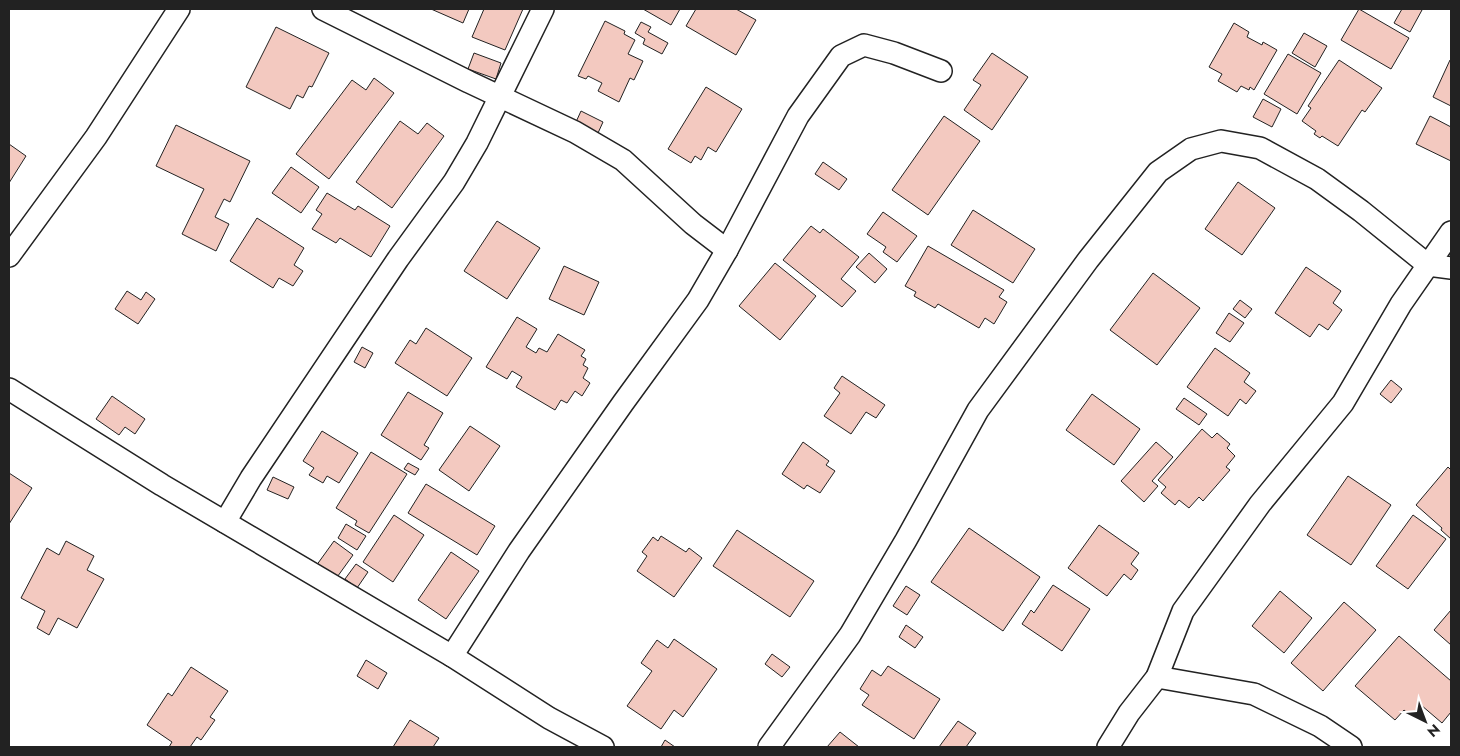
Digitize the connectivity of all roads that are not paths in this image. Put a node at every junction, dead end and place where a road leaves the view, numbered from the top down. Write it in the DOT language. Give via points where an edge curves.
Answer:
graph roads {
  1 [pos="179,9"];
  2 [pos="323,9"];
  3 [pos="543,9"];
  4 [pos="941,71"];
  5 [pos="499,96"];
  6 [pos="1451,232"];
  7 [pos="727,250"];
  8 [pos="9,256"];
  9 [pos="1428,265"];
  10 [pos="1451,268"];
  11 [pos="9,389"];
  12 [pos="226,522"];
  13 [pos="452,656"];
  14 [pos="1156,677"];
  15 [pos="603,747"];
  16 [pos="769,747"];
  17 [pos="1108,747"];
  18 [pos="1351,747"];
  1 -- 8 [label="street" via="96,138"];
  2 -- 5 [label="street"];
  3 -- 5 [label="street"];
  4 -- 7 [label="street" via="864,45 840,56 798,116"];
  5 -- 7 [label="street" via="575,132 623,160 693,224"];
  5 -- 12 [label="street" via="454,182 381,283 251,478"];
  6 -- 9 [label="street"];
  7 -- 13 [label="street" via="698,300 519,551"];
  9 -- 10 [label="street"];
  9 -- 14 [label="street" via="1401,304 1343,403 1260,504 1183,611"];
  9 -- 16 [label="street" via="1317,179 1260,148 1221,141 1191,149 1158,172 1088,260 978,410 850,635"];
  11 -- 12 [label="street"];
  12 -- 13 [label="street"];
  13 -- 15 [label="street" via="549,718"];
  14 -- 17 [label="street"];
  14 -- 18 [label="street" via="1254,694 1320,726"];
}
